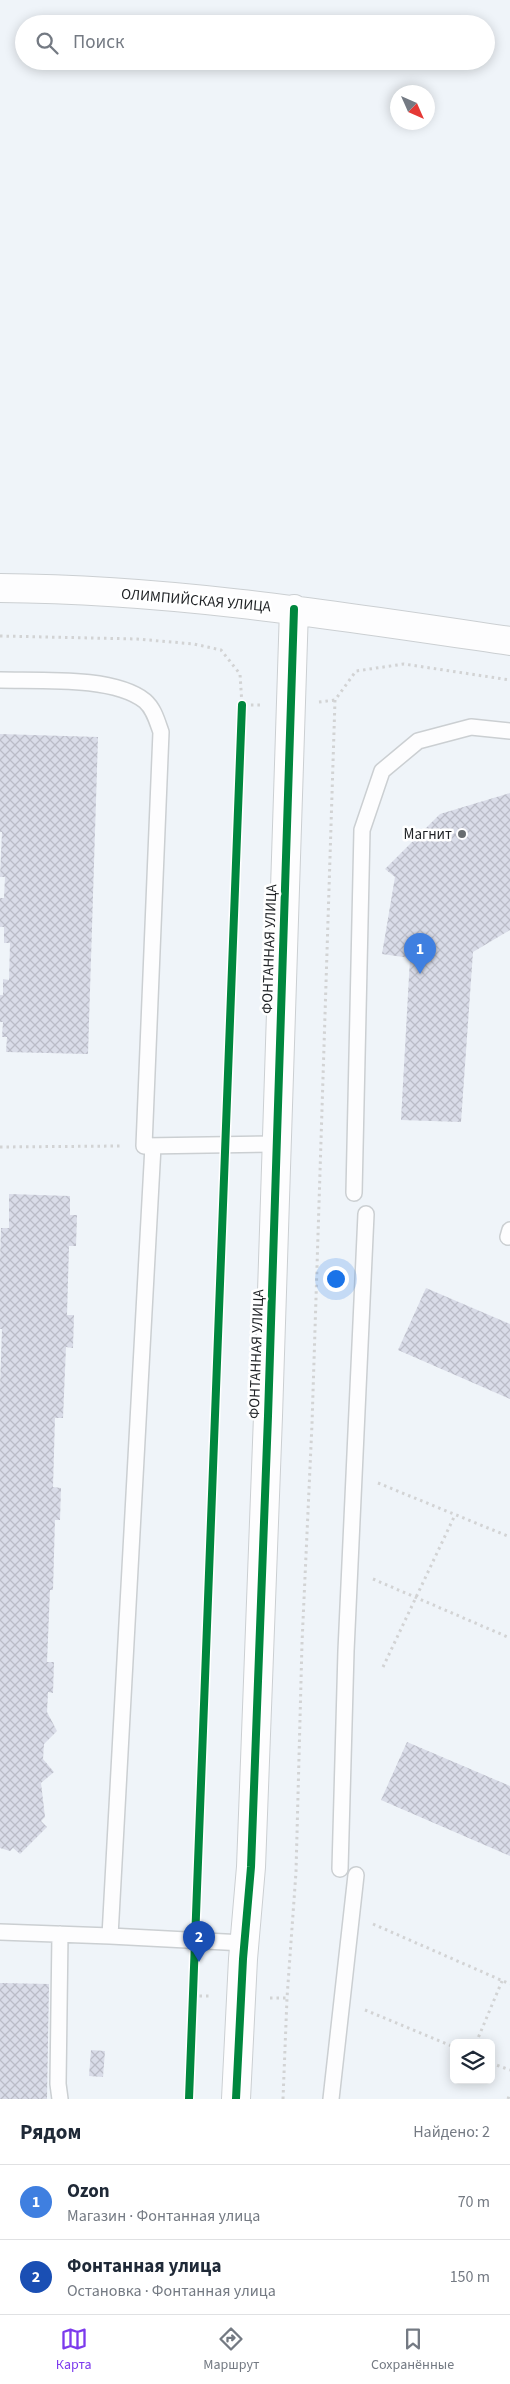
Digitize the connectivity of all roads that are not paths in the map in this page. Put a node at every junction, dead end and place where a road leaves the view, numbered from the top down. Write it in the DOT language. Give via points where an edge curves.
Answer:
graph roads {
  1 [pos="0,588"];
  2 [pos="294,609"];
  3 [pos="510,641"];
  4 [pos="0,680"];
  5 [pos="510,731"];
  6 [pos="277,1144"];
  7 [pos="148,1146"];
  8 [pos="354,1193"];
  9 [pos="366,1214"];
  10 [pos="340,1869"];
  11 [pos="356,1876"];
  12 [pos="0,1932"];
  13 [pos="60,1934"];
  14 [pos="110,1936"];
  15 [pos="244,1943"];
  16 [pos="60,2099"];
  17 [pos="236,2099"];
  18 [pos="331,2099"];
  1 -- 2 [label="street, ОЛИМПИЙСКАЯ УЛИЦА" via="63,588"];
  2 -- 3 [label="street, ОЛИМПИЙСКАЯ УЛИЦА"];
  2 -- 6 [label="street, ФОНТАННАЯ УЛИЦА"];
  4 -- 7 [label="lane" via="88,683 127,691 145,702 155,714 161,732"];
  5 -- 8 [label="lane" via="471,727 418,740 382,771 362,830"];
  6 -- 7 [label="lane"];
  6 -- 15 [label="street, ФОНТАННАЯ УЛИЦА" via="251,1867"];
  7 -- 14 [label="lane"];
  9 -- 10 [label="lane"];
  11 -- 18 [label="lane"];
  12 -- 13 [label="lane"];
  13 -- 14 [label="lane"];
  13 -- 16 [label="lane"];
  14 -- 15 [label="lane"];
  15 -- 17 [label="street, ФОНТАННАЯ УЛИЦА"];
}
